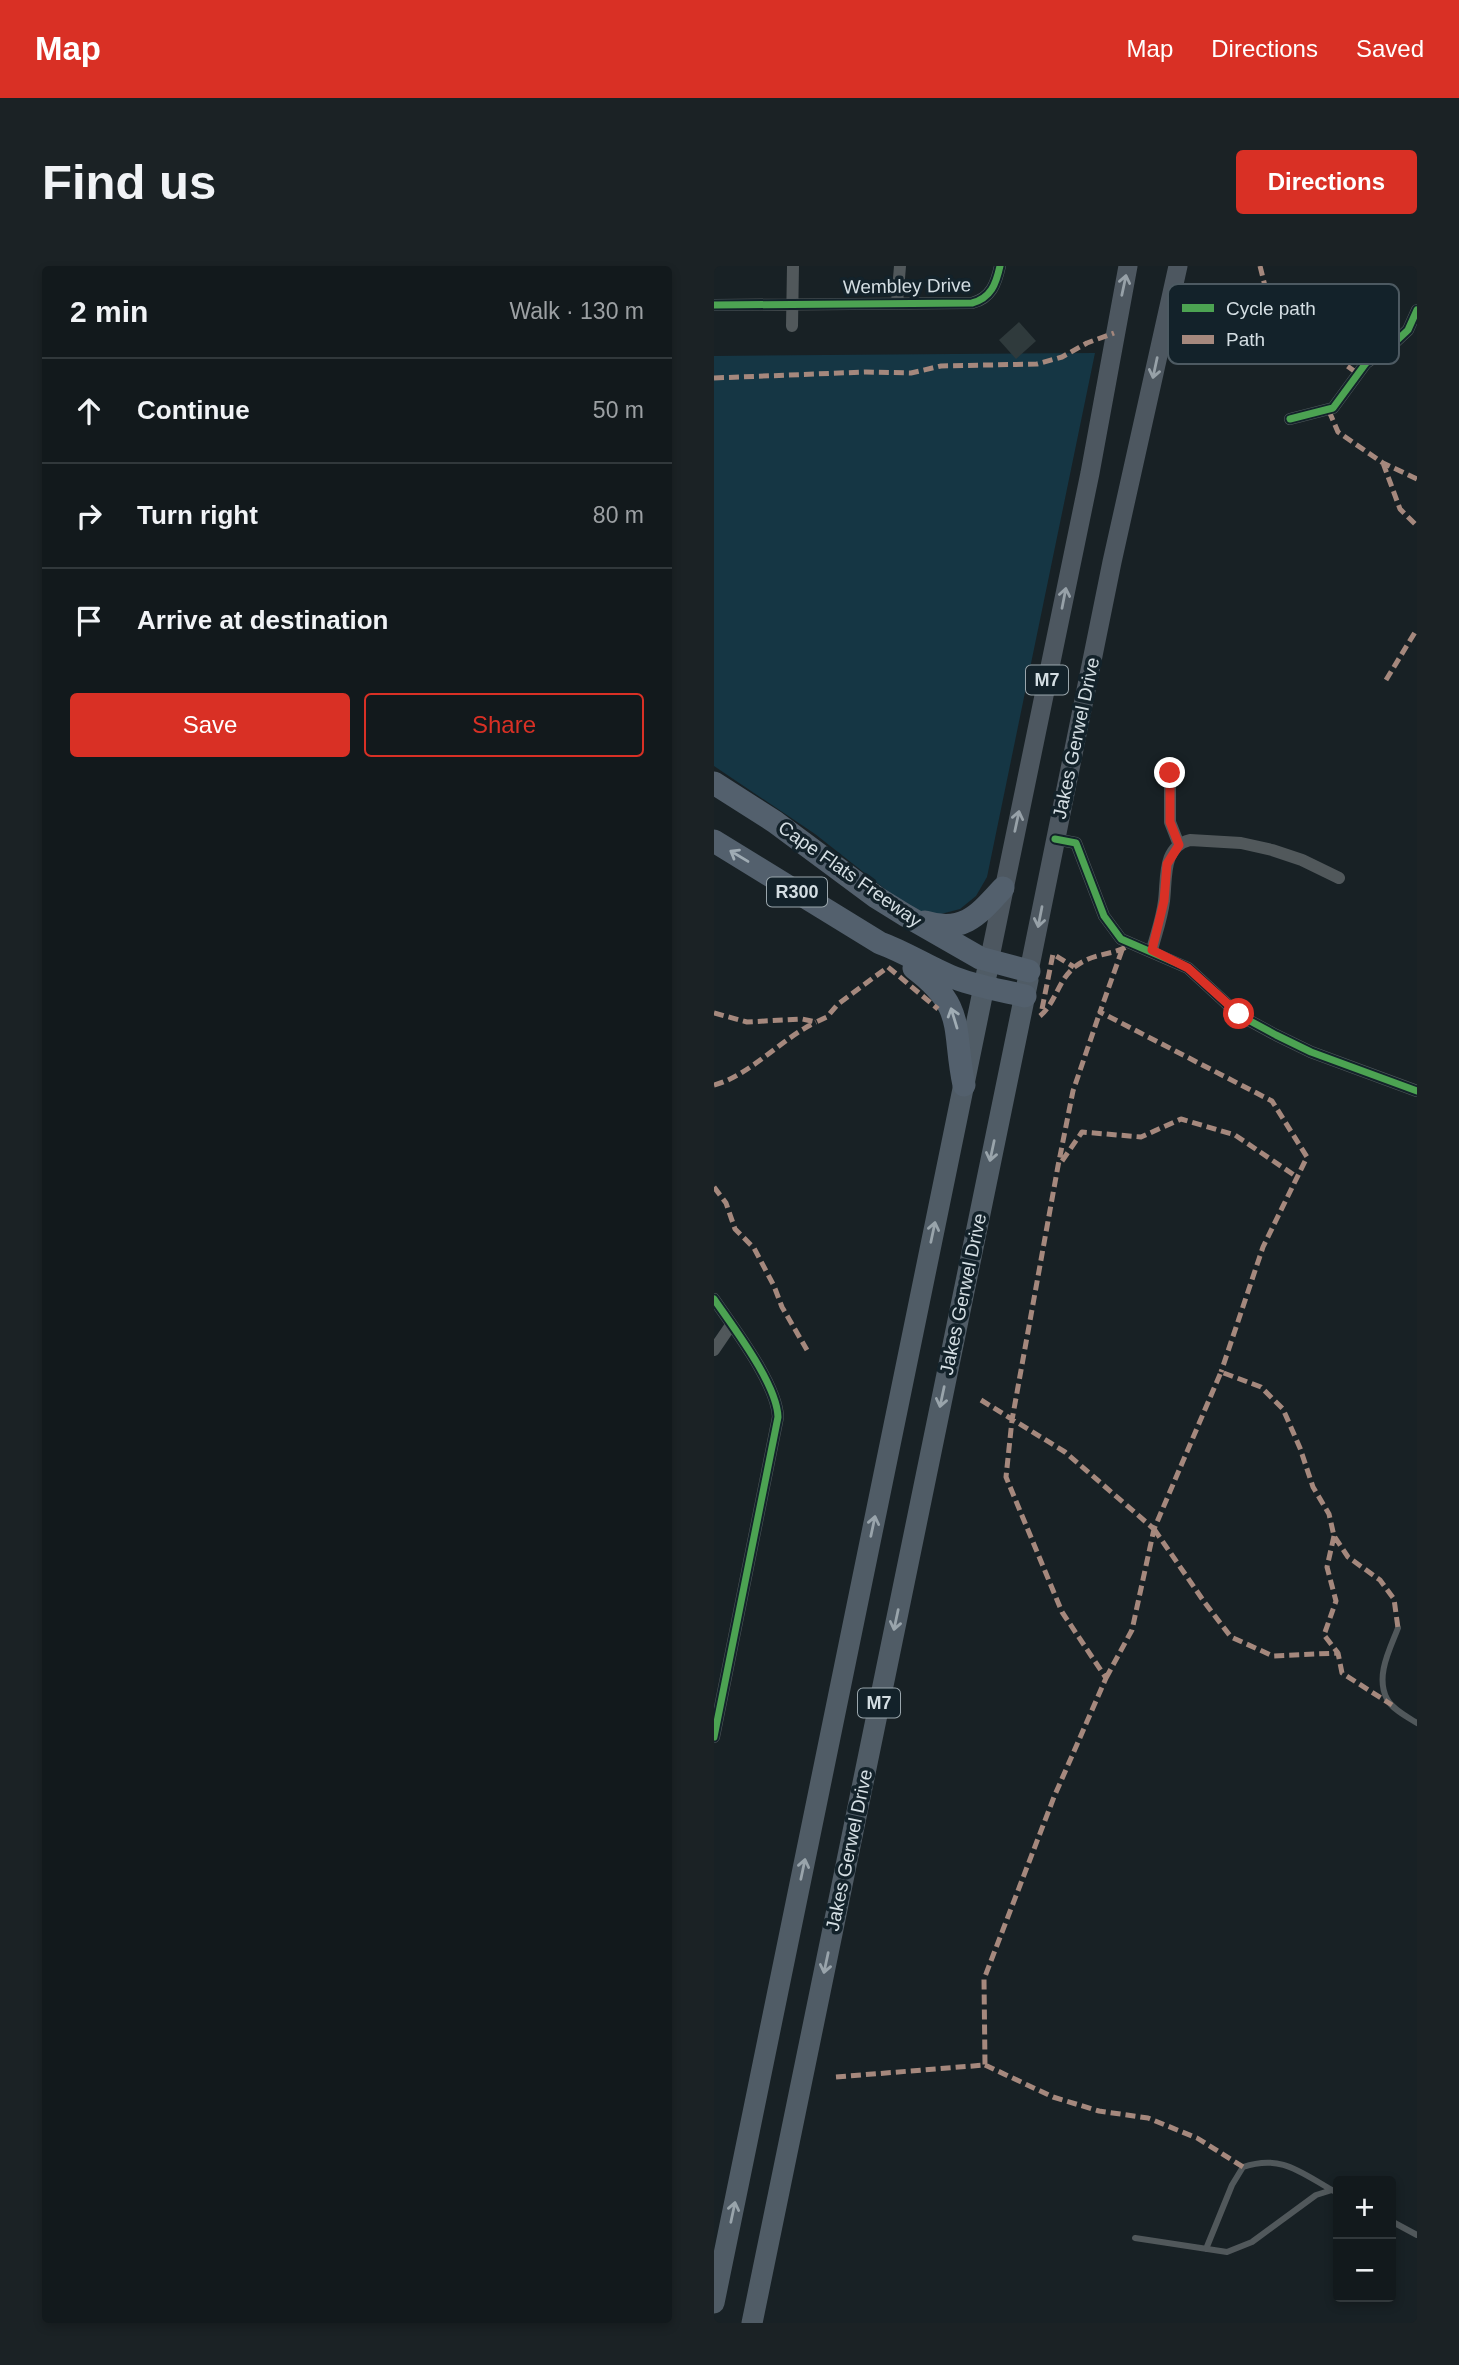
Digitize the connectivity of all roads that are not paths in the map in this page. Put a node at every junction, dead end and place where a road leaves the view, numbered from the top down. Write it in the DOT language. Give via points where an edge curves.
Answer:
graph roads {
  1 [pos="793,266"];
  2 [pos="900,266"];
  3 [pos="1000,266"];
  4 [pos="1128,266"];
  5 [pos="1178,266"];
  6 [pos="1174,284"];
  7 [pos="897,303"];
  8 [pos="792,304"];
  9 [pos="714,305"];
  10 [pos="1417,310"];
  11 [pos="1168,313"];
  12 [pos="792,326"];
  13 [pos="1399,338"];
  14 [pos="1365,364"];
  15 [pos="1290,419"];
  16 [pos="1170,773"];
  17 [pos="714,783"];
  18 [pos="1055,839"];
  19 [pos="714,841"];
  20 [pos="1179,845"];
  21 [pos="1339,878"];
  22 [pos="1003,888"];
  23 [pos="905,915"];
  24 [pos="880,943"];
  25 [pos="1152,950"];
  26 [pos="989,962"];
  27 [pos="1029,971"];
  28 [pos="984,987"];
  29 [pos="1025,996"];
  30 [pos="964,1085"];
  31 [pos="1417,1091"];
  32 [pos="714,1299"];
  33 [pos="732,1325"];
  34 [pos="714,1350"];
  35 [pos="1398,1628"];
  36 [pos="1417,1723"];
  37 [pos="714,1737"];
  38 [pos="1333,2190"];
  39 [pos="1333,2191"];
  40 [pos="1396,2224"];
  41 [pos="1417,2235"];
  42 [pos="1135,2238"];
  43 [pos="1206,2249"];
  44 [pos="714,2303"];
  45 [pos="752,2323"];
  1 -- 8 [label="street"];
  2 -- 7 [label="street"];
  3 -- 7 [label="street, Wembley Drive" via="994,287 978,302"];
  22 -- 4 [label="main road, Jakes Gerwel Drive / M7, one-way" via="1090,473"];
  5 -- 6 [label="main road, Jakes Gerwel Drive / M7, one-way"];
  7 -- 8 [label="street, Wembley Drive"];
  8 -- 9 [label="street, Wembley Drive"];
  8 -- 12 [label="street"];
  10 -- 13 [label="street"];
  11 -- 18 [label="main road, Jakes Gerwel Drive / M7, one-way"];
  14 -- 15 [label="street" via="1333,408"];
  16 -- 20 [label="street" via="1170,822"];
  17 -- 23 [label="highway, Cape Flats Freeway / R300"];
  18 -- 25 [label="street" via="1076,843 1114,931 1130,944"];
  18 -- 27 [label="main road, Jakes Gerwel Drive / M7, one-way"];
  24 -- 19 [label="highway, Cape Flats Freeway / R300, one-way"];
  20 -- 21 [label="street" via="1190,840 1241,843 1302,860"];
  20 -- 25 [label="street" via="1167,864"];
  22 -- 23 [label="highway" via="965,923 942,926"];
  22 -- 26 [label="main road, Jakes Gerwel Drive / M7"];
  23 -- 26 [label="highway, Cape Flats Freeway / R300"];
  24 -- 28 [label="highway, Cape Flats Freeway / R300"];
  30 -- 24 [label="highway, one-way" via="957,1030 943,993"];
  25 -- 31 [label="street" via="1188,968 1239,1014 1276,1035"];
  26 -- 27 [label="highway, Cape Flats Freeway / R300"];
  26 -- 28 [label="highway, Jakes Gerwel Drive / M7"];
  27 -- 29 [label="highway, Jakes Gerwel Drive / M7"];
  28 -- 29 [label="highway, Cape Flats Freeway / R300"];
  28 -- 30 [label="highway, Jakes Gerwel Drive / M7"];
  29 -- 45 [label="highway, Jakes Gerwel Drive / M7, one-way"];
  44 -- 30 [label="highway, Jakes Gerwel Drive / M7, one-way"];
  32 -- 33 [label="street"];
  33 -- 34 [label="street"];
  33 -- 37 [label="street" via="768,1384 778,1417"];
  35 -- 36 [label="lane" via="1383,1672 1384,1689 1387,1700"];
  38 -- 43 [label="lane" via="1285,2164 1262,2160 1243,2166"];
  39 -- 43 [label="lane" via="1316,2195 1252,2242 1227,2252"];
  40 -- 41 [label="lane"];
  42 -- 43 [label="lane"];
}
